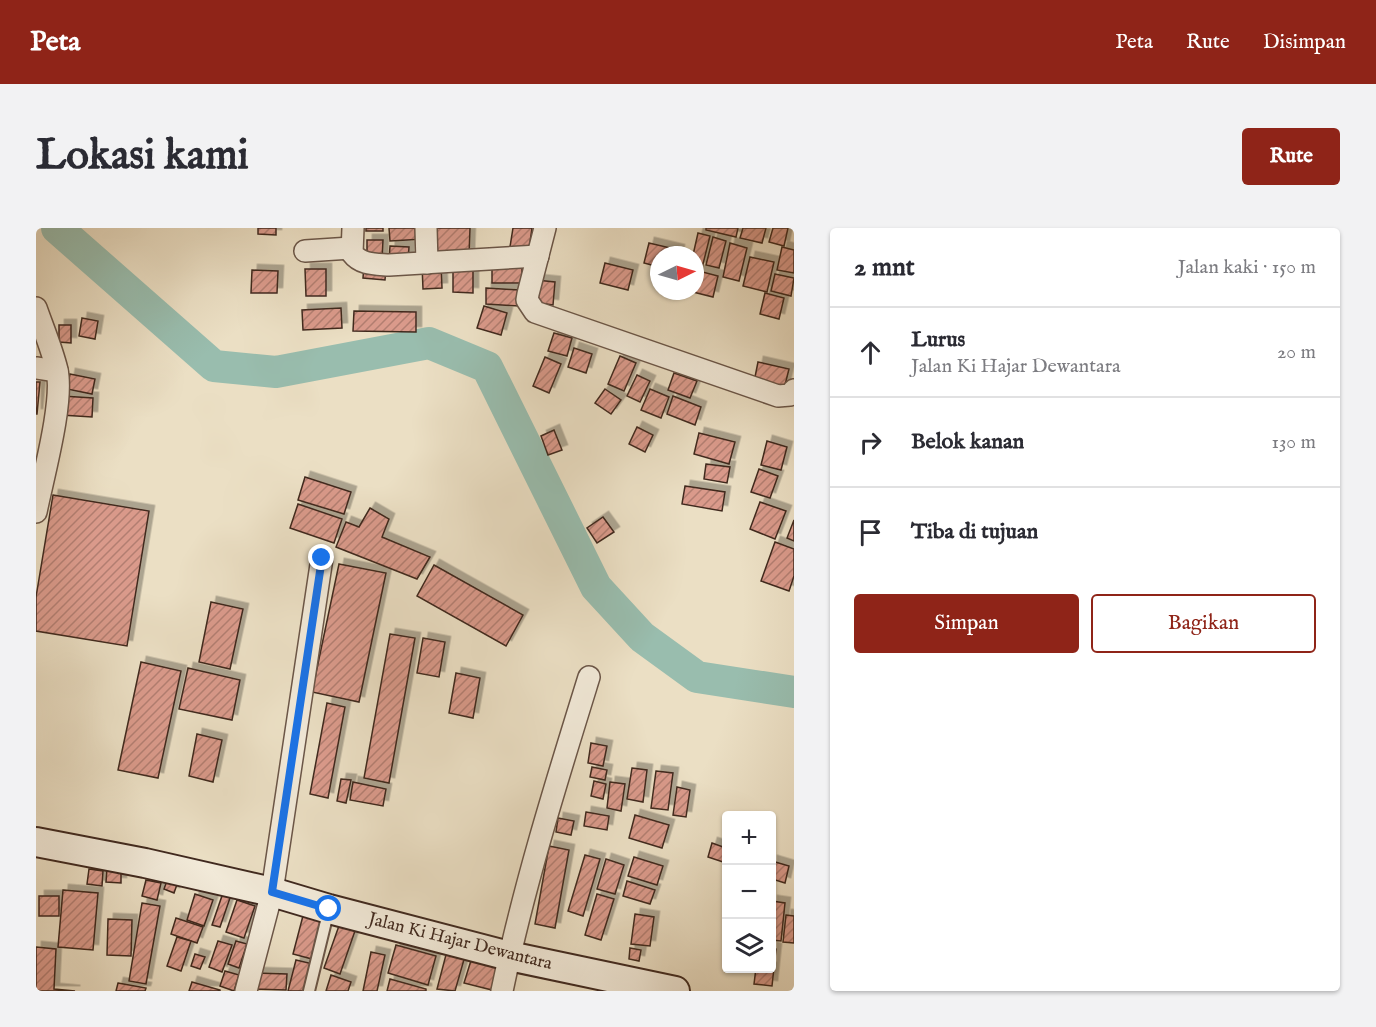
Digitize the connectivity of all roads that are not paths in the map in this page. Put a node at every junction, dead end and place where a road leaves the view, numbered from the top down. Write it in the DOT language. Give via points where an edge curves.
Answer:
graph roads {
  1 [pos="426,228"];
  2 [pos="545,228"];
  3 [pos="352,238"];
  4 [pos="305,251"];
  5 [pos="538,256"];
  6 [pos="427,263"];
  7 [pos="36,309"];
  8 [pos="36,368"];
  9 [pos="57,371"];
  10 [pos="794,390"];
  11 [pos="36,512"];
  12 [pos="322,558"];
  13 [pos="589,677"];
  14 [pos="36,842"];
  15 [pos="272,892"];
  16 [pos="329,909"];
  17 [pos="509,956"];
  18 [pos="246,991"];
  19 [pos="309,991"];
  20 [pos="502,991"];
  21 [pos="675,991"];
  1 -- 6 [label="street"];
  2 -- 5 [label="street"];
  3 -- 4 [label="street"];
  3 -- 6 [label="street" via="352,253 364,262"];
  5 -- 6 [label="street"];
  5 -- 10 [label="street" via="528,300 535,312 778,396"];
  7 -- 9 [label="street"];
  8 -- 9 [label="street"];
  9 -- 11 [label="street" via="55,413"];
  12 -- 15 [label="street"];
  13 -- 17 [label="street"];
  14 -- 15 [label="main road, Jalan Ki Hajar Dewantara"];
  15 -- 16 [label="main road, Jalan Ki Hajar Dewantara"];
  15 -- 18 [label="street"];
  16 -- 17 [label="main road, Jalan Ki Hajar Dewantara"];
  16 -- 19 [label="lane"];
  17 -- 20 [label="street"];
  17 -- 21 [label="main road, Jalan Ki Hajar Dewantara"];
}
